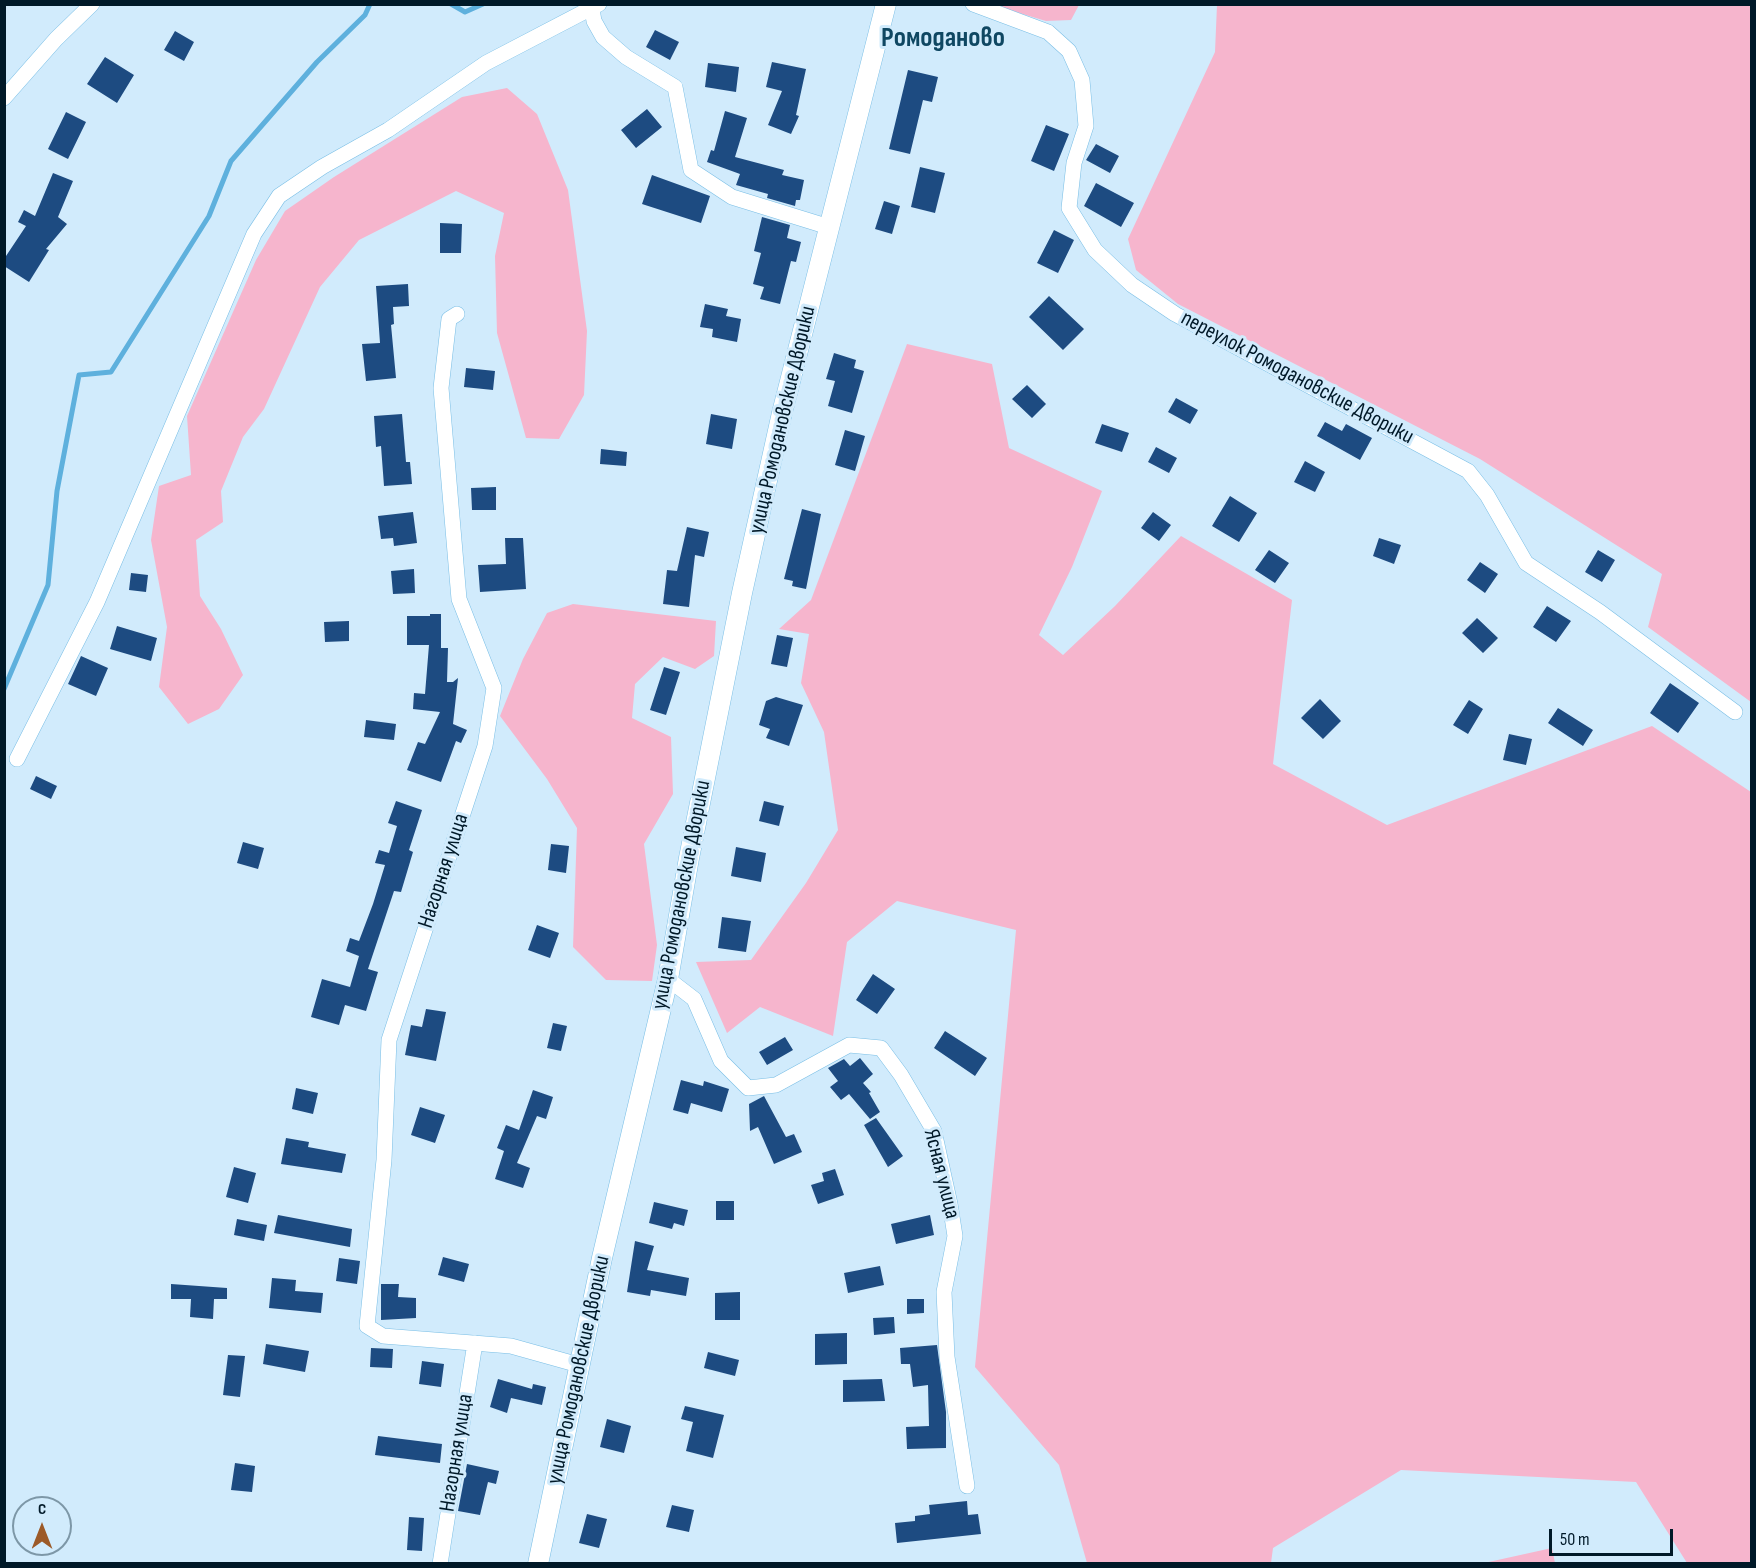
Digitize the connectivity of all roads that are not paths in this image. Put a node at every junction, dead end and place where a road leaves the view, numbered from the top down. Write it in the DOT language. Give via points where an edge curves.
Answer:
graph roads {
  1 [pos="92,4"];
  2 [pos="886,4"];
  3 [pos="974,4"];
  4 [pos="587,8"];
  5 [pos="4,98"];
  6 [pos="830,227"];
  7 [pos="457,314"];
  8 [pos="1734,712"];
  9 [pos="17,759"];
  10 [pos="668,979"];
  11 [pos="475,1343"];
  12 [pos="579,1365"];
  13 [pos="967,1486"];
  14 [pos="440,1563"];
  15 [pos="538,1563"];
  1 -- 5 [label="street"];
  2 -- 6 [label="street, улица Ромодановские Дворики"];
  3 -- 8 [label="street, переулок Ромодановские Дворики" via="1048,32 1069,51 1082,80 1086,126 1074,164 1069,208 1095,250 1132,285 1175,314 1468,471 1487,495 1526,563 1600,612"];
  4 -- 6 [label="street" via="603,37 626,57 675,87 692,170 732,197"];
  4 -- 9 [label="street" via="486,63 388,130 279,196 254,234 97,602"];
  6 -- 10 [label="street, улица Ромодановские Дворики" via="782,413 745,581"];
  7 -- 11 [label="street, Нагорная улица" via="449,319 441,388 459,599 494,688 485,746 390,1040 384,1160 367,1326 383,1336"];
  10 -- 12 [label="street, улица Ромодановские Дворики"];
  10 -- 13 [label="street, Ясная улица" via="694,999 721,1061 748,1088 776,1085 849,1045 881,1048 901,1075 934,1131 950,1204 955,1236 944,1292 947,1357"];
  11 -- 12 [label="street, Нагорная улица" via="511,1346"];
  11 -- 14 [label="street, Нагорная улица"];
  12 -- 15 [label="street, улица Ромодановские Дворики"];
}
